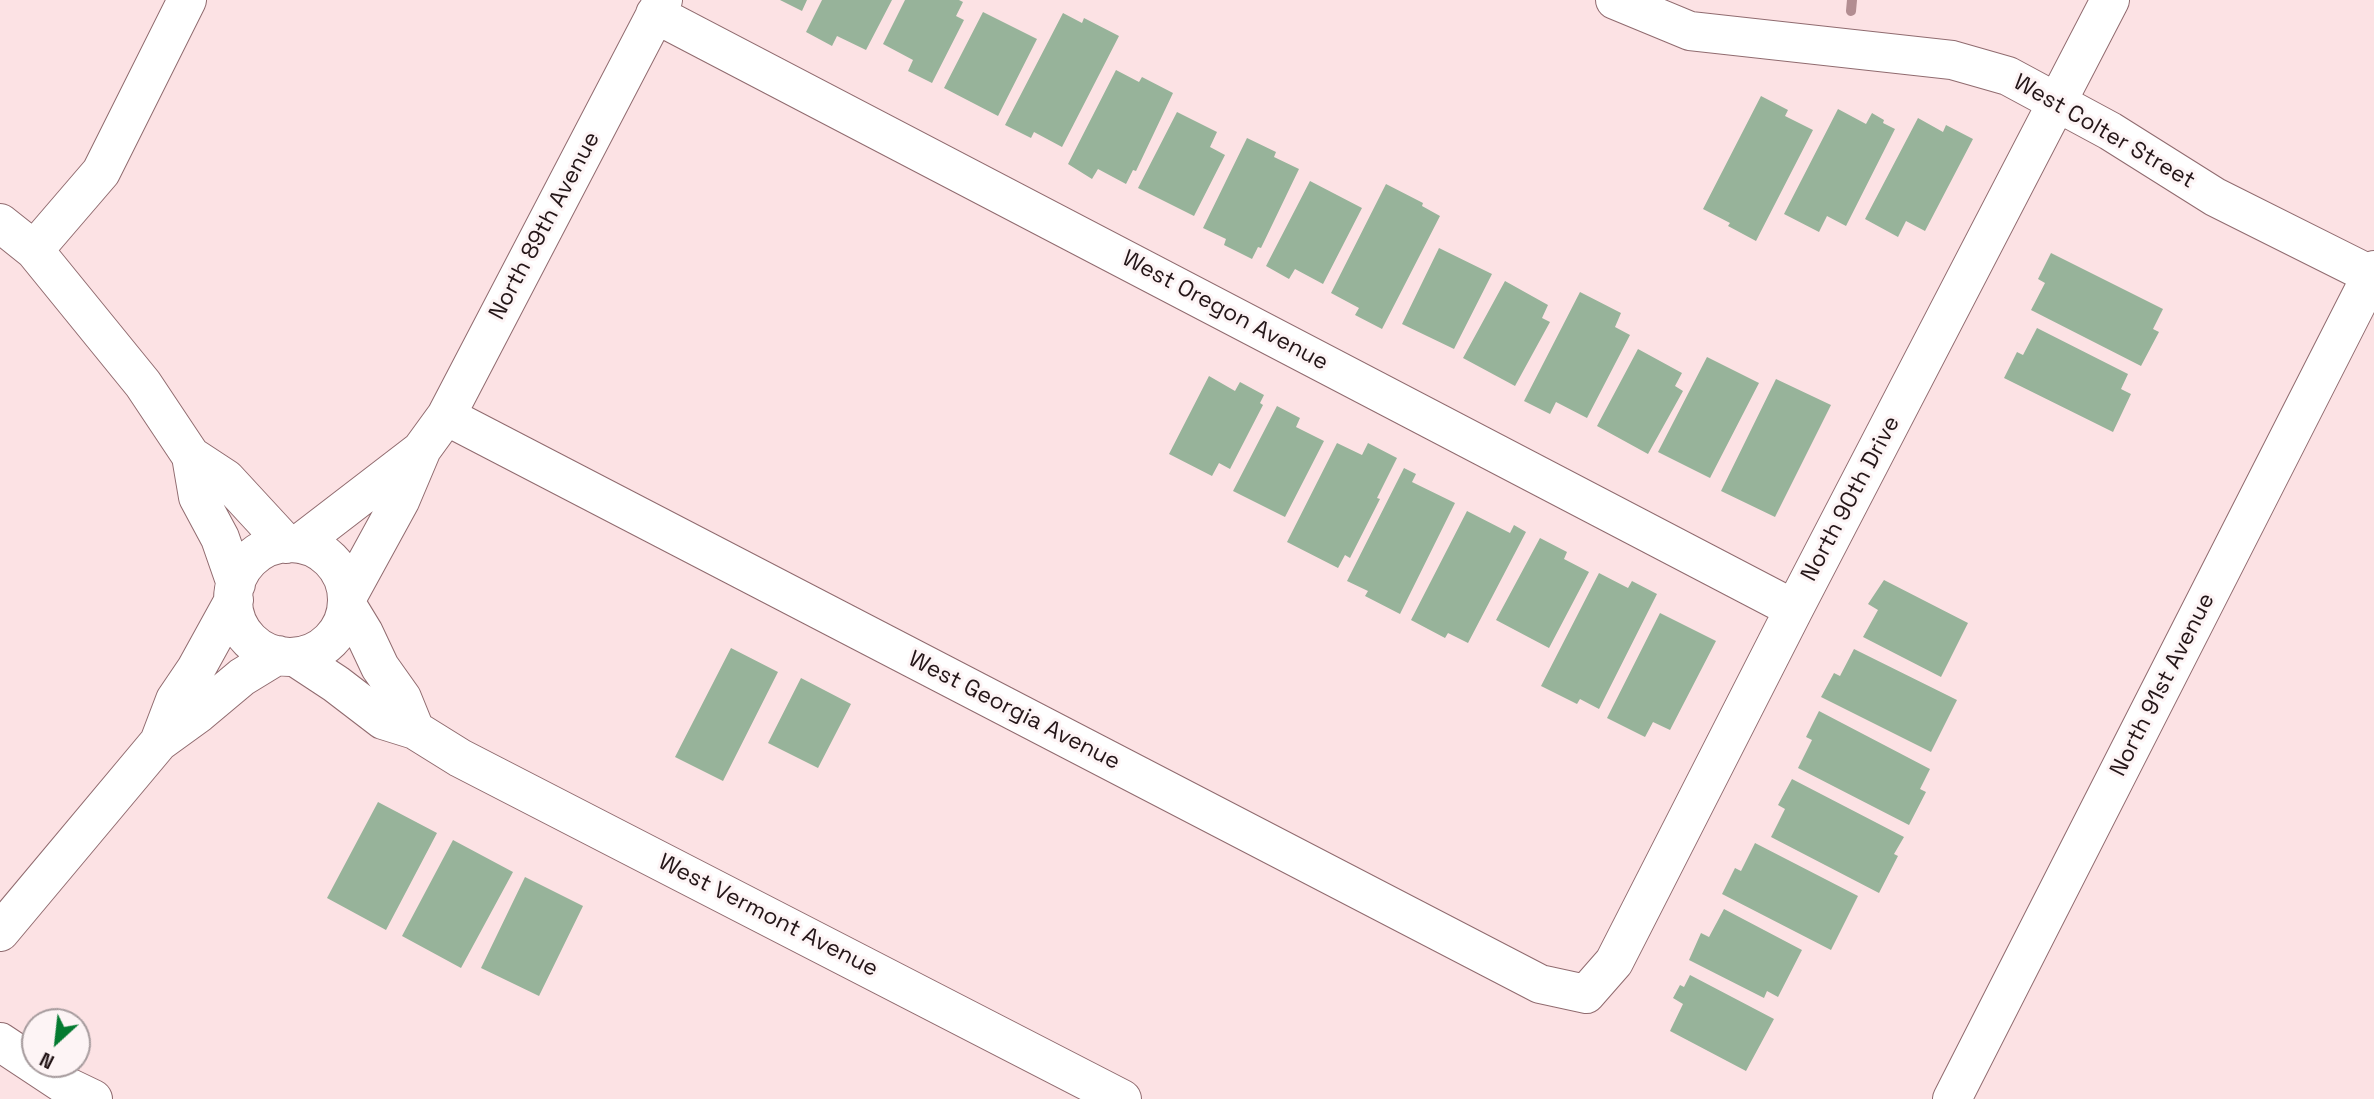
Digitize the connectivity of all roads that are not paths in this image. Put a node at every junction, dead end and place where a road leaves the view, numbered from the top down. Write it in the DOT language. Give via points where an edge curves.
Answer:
graph roads {
  1 [pos="187,0"];
  2 [pos="2110,0"];
  3 [pos="1619,1"];
  4 [pos="659,7"];
  5 [pos="2058,103"];
  6 [pos="0,223"];
  7 [pos="34,250"];
  8 [pos="2373,272"];
  9 [pos="446,416"];
  10 [pos="422,449"];
  11 [pos="191,456"];
  12 [pos="293,544"];
  13 [pos="235,592"];
  14 [pos="347,600"];
  15 [pos="1794,609"];
  16 [pos="286,656"];
  17 [pos="415,730"];
  18 [pos="159,742"];
  19 [pos="0,932"];
  20 [pos="1586,994"];
  21 [pos="0,1042"];
  22 [pos="93,1099"];
  23 [pos="1122,1099"];
  24 [pos="1952,1099"];
  1 -- 7 [label="street" via="101,172"];
  2 -- 5 [label="street, North 90th Drive"];
  3 -- 5 [label="street, West Colter Street" via="1690,31 1952,60 2008,76"];
  4 -- 9 [label="street, North 89th Avenue"];
  4 -- 15 [label="street, West Oregon Avenue"];
  5 -- 8 [label="street, West Colter Street" via="2216,197"];
  5 -- 15 [label="street, North 90th Drive"];
  6 -- 7 [label="street"];
  7 -- 11 [label="street" via="143,384"];
  8 -- 24 [label="street, North 91st Avenue"];
  9 -- 10 [label="street, North 89th Avenue"];
  9 -- 20 [label="street, West Georgia Avenue" via="1540,984"];
  10 -- 12 [label="street, North 89th Avenue"];
  10 -- 14 [label="street, North 89th Avenue" via="396,510"];
  11 -- 12 [label="street" via="226,479"];
  11 -- 13 [label="street" via="198,497 220,538"];
  12 -- 13 [label="street" via="264,550 249,561"];
  12 -- 14 [label="street" via="331,560 342,576"];
  13 -- 16 [label="street" via="234,611 251,642 268,653"];
  13 -- 18 [label="street" via="196,669 174,700"];
  14 -- 16 [label="street" via="338,633 324,647 306,656"];
  14 -- 17 [label="street"];
  15 -- 20 [label="street, North 90th Drive" via="1614,962"];
  16 -- 17 [label="street, West Vermont Avenue" via="336,684 383,720"];
  16 -- 18 [label="street" via="242,677"];
  17 -- 23 [label="street, West Vermont Avenue" via="460,758"];
  18 -- 19 [label="street"];
  21 -- 22 [label="street"];
}
